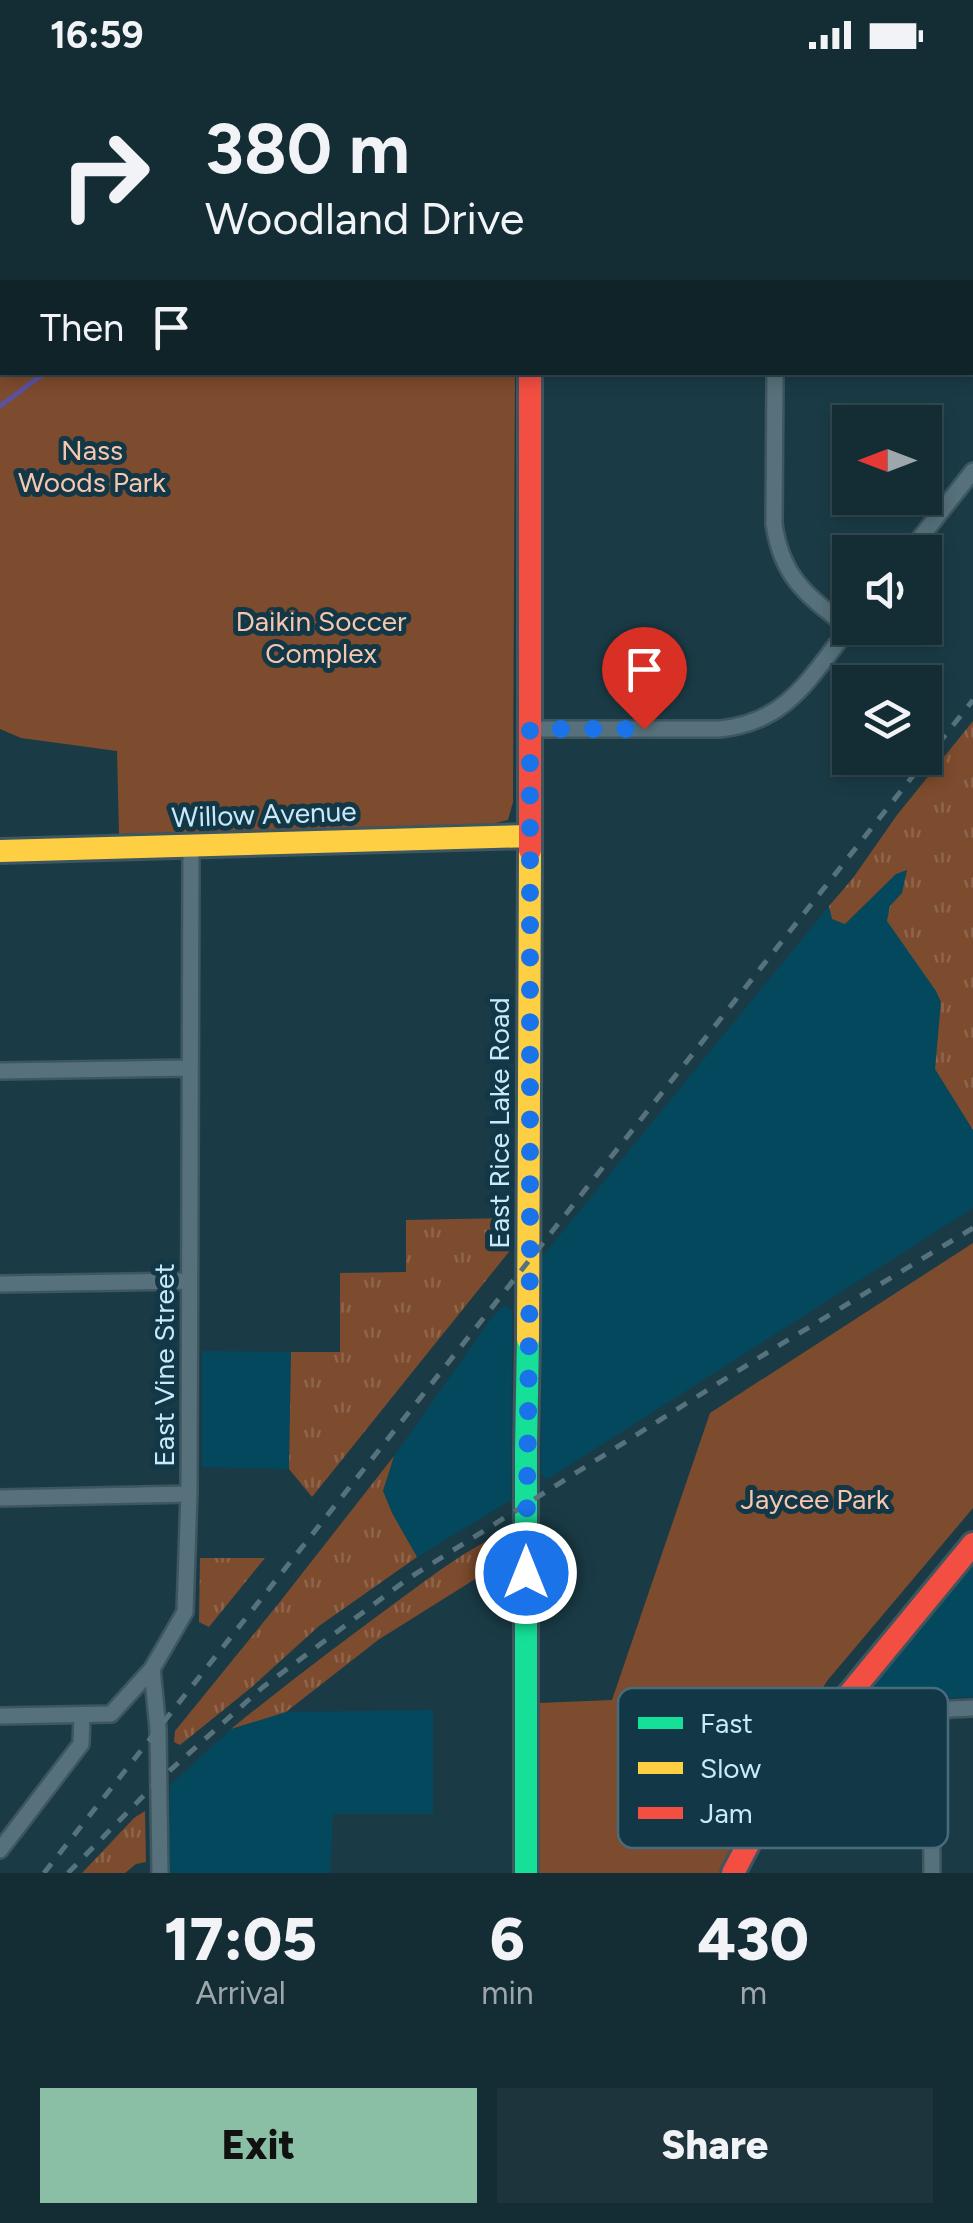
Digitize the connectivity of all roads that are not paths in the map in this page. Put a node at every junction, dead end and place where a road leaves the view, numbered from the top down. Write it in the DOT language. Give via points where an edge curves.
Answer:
graph roads {
  1 [pos="530,375"];
  2 [pos="775,375"];
  3 [pos="973,471"];
  4 [pos="922,535"];
  5 [pos="832,614"];
  6 [pos="835,645"];
  7 [pos="530,729"];
  8 [pos="530,836"];
  9 [pos="191,846"];
  10 [pos="0,851"];
  11 [pos="190,1068"];
  12 [pos="0,1071"];
  13 [pos="190,1281"];
  14 [pos="0,1284"];
  15 [pos="189,1494"];
  16 [pos="0,1498"];
  17 [pos="973,1544"];
  18 [pos="152,1669"];
  19 [pos="854,1688"];
  20 [pos="973,1708"];
  21 [pos="948,1709"];
  22 [pos="82,1715"];
  23 [pos="0,1716"];
  24 [pos="746,1848"];
  25 [pos="0,1850"];
  26 [pos="160,1873"];
  27 [pos="526,1873"];
  28 [pos="733,1873"];
  1 -- 7 [label="street, East Rice Lake Road"];
  2 -- 5 [label="street" via="777,545 791,577"];
  3 -- 4 [label="street"];
  6 -- 7 [label="street" via="787,704 741,727"];
  7 -- 8 [label="street, East Rice Lake Road"];
  8 -- 9 [label="street, Willow Avenue"];
  8 -- 27 [label="street, East Rice Lake Road"];
  9 -- 10 [label="street, Willow Avenue"];
  9 -- 11 [label="street, East Vine Street"];
  11 -- 12 [label="street"];
  11 -- 13 [label="street, East Vine Street"];
  13 -- 14 [label="street"];
  13 -- 15 [label="street, East Vine Street"];
  15 -- 16 [label="street"];
  15 -- 18 [label="street, East Vine Street" via="185,1612"];
  17 -- 19 [label="street"];
  18 -- 22 [label="street, East Vine Street" via="112,1714"];
  18 -- 26 [label="street"];
  20 -- 21 [label="street"];
  22 -- 23 [label="street"];
  22 -- 25 [label="street" via="80,1744"];
  24 -- 28 [label="street"];
}
